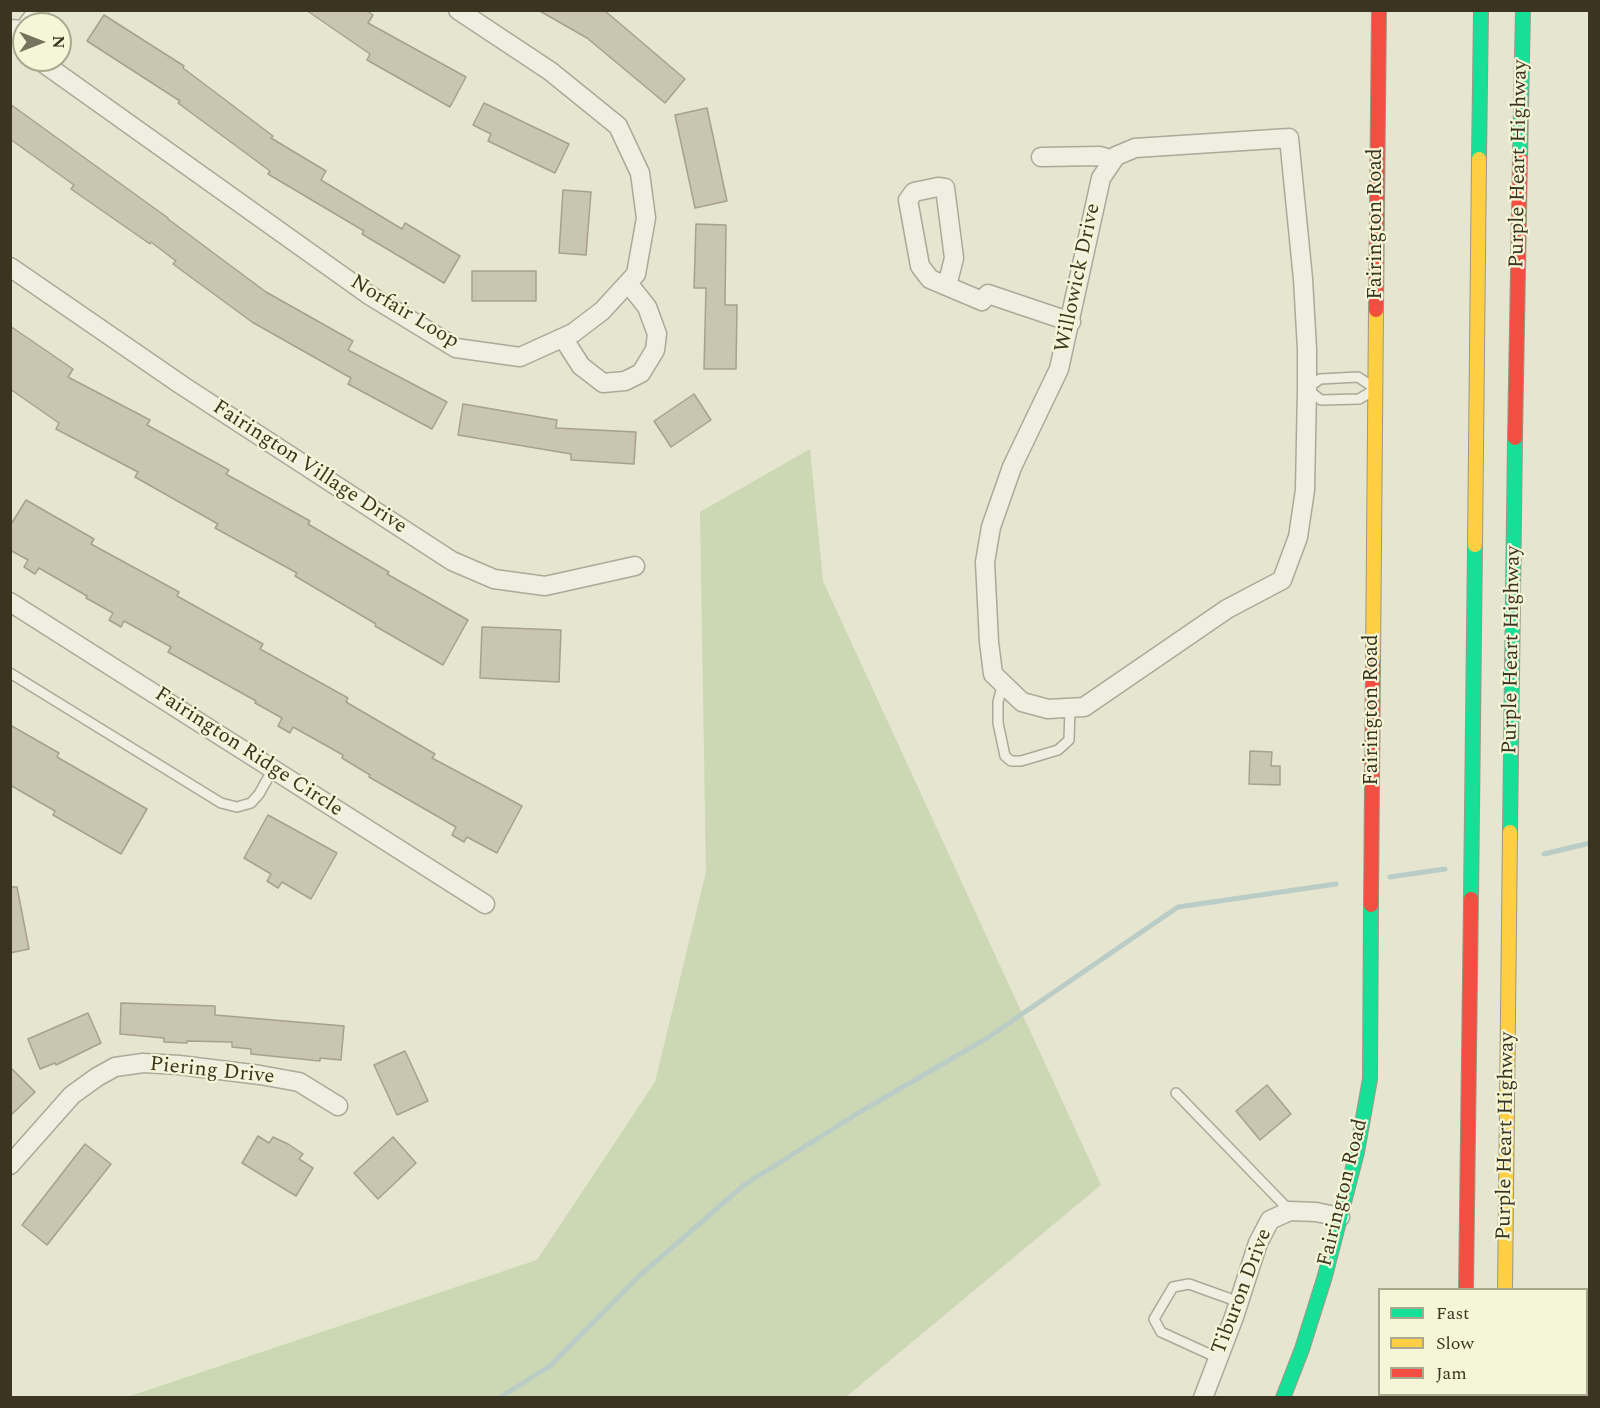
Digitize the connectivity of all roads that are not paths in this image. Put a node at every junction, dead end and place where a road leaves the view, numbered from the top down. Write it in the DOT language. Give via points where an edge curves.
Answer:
graph roads {
  1 [pos="459,10"];
  2 [pos="1379,10"];
  3 [pos="1481,10"];
  4 [pos="1523,10"];
  5 [pos="56,72"];
  6 [pos="1041,157"];
  7 [pos="1113,160"];
  8 [pos="10,267"];
  9 [pos="628,283"];
  10 [pos="947,286"];
  11 [pos="1071,322"];
  12 [pos="563,338"];
  13 [pos="1376,388"];
  14 [pos="1307,389"];
  15 [pos="635,566"];
  16 [pos="10,602"];
  17 [pos="10,673"];
  18 [pos="1003,683"];
  19 [pos="1070,708"];
  20 [pos="273,769"];
  21 [pos="485,904"];
  22 [pos="1176,1093"];
  23 [pos="338,1106"];
  24 [pos="10,1165"];
  25 [pos="1290,1211"];
  26 [pos="1340,1217"];
  27 [pos="1466,1288"];
  28 [pos="1505,1288"];
  29 [pos="1239,1302"];
  30 [pos="1218,1358"];
  31 [pos="1203,1398"];
  32 [pos="1283,1398"];
  1 -- 9 [label="street, Norfair Loop" via="550,71 618,126 640,173 646,218 636,274"];
  2 -- 13 [label="main road, Fairington Road"];
  3 -- 27 [label="main road, Purple Heart Highway"];
  4 -- 28 [label="main road, Purple Heart Highway"];
  5 -- 12 [label="street, Norfair Loop" via="369,295 456,348 520,357"];
  6 -- 7 [label="street" via="1100,156"];
  7 -- 11 [label="street, Willowick Drive" via="1101,178"];
  7 -- 14 [label="street, Willowick Drive" via="1135,148 1289,138 1303,279"];
  8 -- 15 [label="street, Fairington Village Drive" via="183,386 453,561 494,579 545,586"];
  9 -- 12 [label="street, Norfair Loop" via="602,311"];
  9 -- 12 [label="street" via="647,307 657,334 656,350 641,373 625,381 603,383 581,366"];
  10 -- 10 [label="street" via="930,279 920,266 908,200 914,192 945,188 954,258"];
  10 -- 11 [label="street" via="982,301 988,294"];
  11 -- 18 [label="street, Willowick Drive" via="1059,369 1012,467 991,527 986,562 989,642 993,674"];
  13 -- 14 [label="lane" via="1358,377 1320,379"];
  13 -- 14 [label="lane" via="1359,399 1321,400"];
  13 -- 26 [label="main road, Fairington Road" via="1370,1079"];
  14 -- 19 [label="street, Willowick Drive" via="1305,489 1298,537 1282,580 1227,609 1083,707"];
  16 -- 20 [label="street, Fairington Ridge Circle"];
  17 -- 20 [label="lane" via="221,803 237,807 251,803"];
  18 -- 19 [label="street, Willowick Drive" via="1022,702 1047,709"];
  18 -- 19 [label="lane" via="998,723 1005,756 1011,761 1058,750 1069,740"];
  20 -- 21 [label="street, Fairington Ridge Circle"];
  22 -- 25 [label="lane"];
  23 -- 24 [label="street, Piering Drive" via="299,1082 260,1075 143,1063 116,1067 72,1095"];
  25 -- 26 [label="street, Tiburon Drive"];
  25 -- 29 [label="street, Tiburon Drive" via="1270,1220 1258,1243"];
  26 -- 32 [label="main road, Fairington Road" via="1325,1276"];
  29 -- 30 [label="street, Tiburon Drive"];
  29 -- 30 [label="lane" via="1189,1284 1173,1287 1154,1319 1161,1332"];
  30 -- 31 [label="street, Tiburon Drive"];
}
